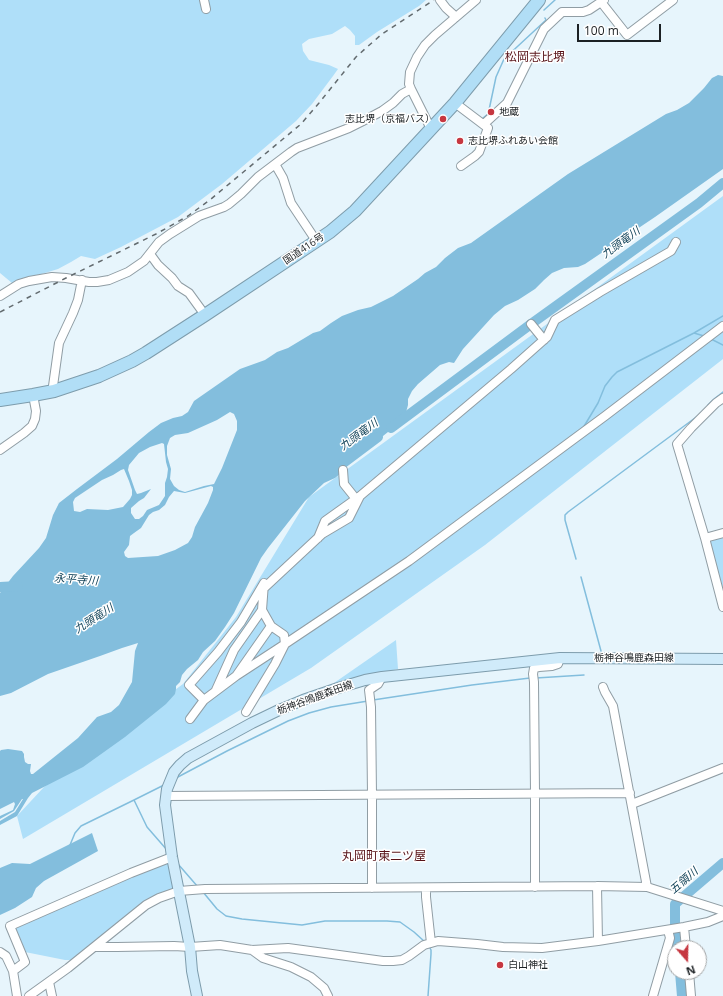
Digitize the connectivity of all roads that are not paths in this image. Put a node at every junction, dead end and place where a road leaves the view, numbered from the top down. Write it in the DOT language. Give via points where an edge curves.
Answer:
graph roads {
  1 [pos="204,0"];
  2 [pos="440,0"];
  3 [pos="476,0"];
  4 [pos="539,0"];
  5 [pos="673,0"];
  6 [pos="603,1"];
  7 [pos="206,9"];
  8 [pos="456,17"];
  9 [pos="411,89"];
  10 [pos="455,103"];
  11 [pos="484,124"];
  12 [pos="431,129"];
  13 [pos="276,164"];
  14 [pos="461,166"];
  15 [pos="316,242"];
  16 [pos="676,242"];
  17 [pos="150,254"];
  18 [pos="82,280"];
  19 [pos="0,296"];
  20 [pos="205,315"];
  21 [pos="531,324"];
  22 [pos="723,326"];
  23 [pos="544,340"];
  24 [pos="54,391"];
  25 [pos="33,395"];
  26 [pos="723,398"];
  27 [pos="0,400"];
  28 [pos="0,450"];
  29 [pos="343,470"];
  30 [pos="358,498"];
  31 [pos="723,533"];
  32 [pos="705,538"];
  33 [pos="264,588"];
  34 [pos="723,607"];
  35 [pos="262,610"];
  36 [pos="272,626"];
  37 [pos="285,644"];
  38 [pos="560,658"];
  39 [pos="723,659"];
  40 [pos="236,676"];
  41 [pos="382,678"];
  42 [pos="603,688"];
  43 [pos="216,692"];
  44 [pos="204,700"];
  45 [pos="246,712"];
  46 [pos="190,719"];
  47 [pos="723,768"];
  48 [pos="166,793"];
  49 [pos="535,793"];
  50 [pos="630,793"];
  51 [pos="372,794"];
  52 [pos="632,804"];
  53 [pos="172,857"];
  54 [pos="597,886"];
  55 [pos="536,887"];
  56 [pos="647,887"];
  57 [pos="372,888"];
  58 [pos="426,888"];
  59 [pos="179,891"];
  60 [pos="723,911"];
  61 [pos="723,916"];
  62 [pos="684,928"];
  63 [pos="668,930"];
  64 [pos="685,940"];
  65 [pos="598,941"];
  66 [pos="431,943"];
  67 [pos="96,947"];
  68 [pos="190,947"];
  69 [pos="252,950"];
  70 [pos="0,952"];
  71 [pos="13,971"];
  72 [pos="689,980"];
  73 [pos="49,982"];
  74 [pos="17,996"];
  75 [pos="29,996"];
  76 [pos="52,996"];
  77 [pos="197,996"];
  78 [pos="328,996"];
  79 [pos="653,996"];
  80 [pos="691,996"];
  1 -- 7 [label="street"];
  2 -- 8 [label="street"];
  3 -- 8 [label="street"];
  4 -- 10 [label="highway, 国道416号"];
  5 -- 6 [label="street" via="627,35"];
  6 -- 11 [label="street" via="582,12 562,12 544,29 507,103"];
  8 -- 9 [label="street" via="425,45 417,57 410,72"];
  9 -- 12 [label="street"];
  9 -- 13 [label="street" via="382,111 349,128 297,148"];
  10 -- 11 [label="street"];
  10 -- 12 [label="highway, 国道416号"];
  11 -- 14 [label="street" via="488,128 479,152"];
  12 -- 15 [label="highway, 国道416号" via="355,211"];
  13 -- 15 [label="street" via="291,203"];
  13 -- 17 [label="street" via="229,204 199,216 170,234 159,242"];
  15 -- 20 [label="highway, 国道416号"];
  16 -- 23 [label="street" via="671,251 555,320"];
  17 -- 18 [label="street" via="138,266 120,276 97,282"];
  17 -- 20 [label="street" via="178,286 189,293"];
  18 -- 19 [label="street" via="52,277 29,281"];
  18 -- 24 [label="street" via="78,300 59,343"];
  20 -- 24 [label="highway, 国道416号" via="132,361 99,376"];
  21 -- 23 [label="street"];
  22 -- 37 [label="street" via="415,556"];
  23 -- 30 [label="street"];
  24 -- 25 [label="highway, 国道416号"];
  25 -- 27 [label="highway, 国道416号"];
  25 -- 28 [label="street" via="36,411 32,426"];
  26 -- 32 [label="street" via="677,444"];
  29 -- 30 [label="street" via="344,484"];
  30 -- 33 [label="street" via="348,518 322,534"];
  31 -- 32 [label="street"];
  32 -- 34 [label="street"];
  33 -- 35 [label="street"];
  33 -- 44 [label="street" via="264,583 241,622 189,685"];
  35 -- 36 [label="street"];
  35 -- 43 [label="street" via="234,650"];
  36 -- 37 [label="street" via="284,635"];
  36 -- 40 [label="street"];
  37 -- 40 [label="street"];
  37 -- 45 [label="street"];
  38 -- 39 [label="main road, 栃神谷鳴鹿森田線"];
  38 -- 41 [label="main road, 栃神谷鳴鹿森田線"];
  38 -- 49 [label="street" via="558,664 534,668"];
  40 -- 43 [label="street"];
  41 -- 48 [label="main road, 栃神谷鳴鹿森田線" via="354,683 304,700 197,752 180,764"];
  41 -- 51 [label="street" via="369,690"];
  42 -- 50 [label="street" via="613,706"];
  43 -- 44 [label="street"];
  44 -- 46 [label="street"];
  47 -- 52 [label="street"];
  48 -- 51 [label="street"];
  48 -- 53 [label="main road, 栃神谷鳴鹿森田線" via="166,817"];
  49 -- 50 [label="street"];
  49 -- 51 [label="street"];
  49 -- 55 [label="street"];
  50 -- 52 [label="street"];
  51 -- 57 [label="street"];
  52 -- 56 [label="street"];
  53 -- 59 [label="main road, 栃神谷鳴鹿森田線"];
  53 -- 71 [label="street" via="10,926 25,962"];
  54 -- 55 [label="street"];
  54 -- 56 [label="street"];
  54 -- 65 [label="street"];
  55 -- 58 [label="street"];
  56 -- 60 [label="street"];
  57 -- 58 [label="street"];
  57 -- 59 [label="street"];
  58 -- 66 [label="street"];
  59 -- 67 [label="street" via="146,905"];
  59 -- 68 [label="main road, 栃神谷鳴鹿森田線"];
  61 -- 62 [label="street"];
  62 -- 63 [label="street"];
  62 -- 64 [label="street"];
  63 -- 65 [label="street"];
  63 -- 79 [label="street" via="670,938"];
  65 -- 66 [label="street" via="542,948 438,941"];
  66 -- 69 [label="street" via="402,960 393,961 288,948"];
  67 -- 68 [label="street"];
  67 -- 73 [label="street"];
  68 -- 69 [label="street" via="220,946"];
  68 -- 77 [label="main road, 栃神谷鳴鹿森田線"];
  69 -- 78 [label="street" via="263,958 311,977 324,988"];
  70 -- 71 [label="street" via="6,956"];
  71 -- 74 [label="street"];
  72 -- 80 [label="street"];
  73 -- 75 [label="street"];
  73 -- 76 [label="street"];
}
